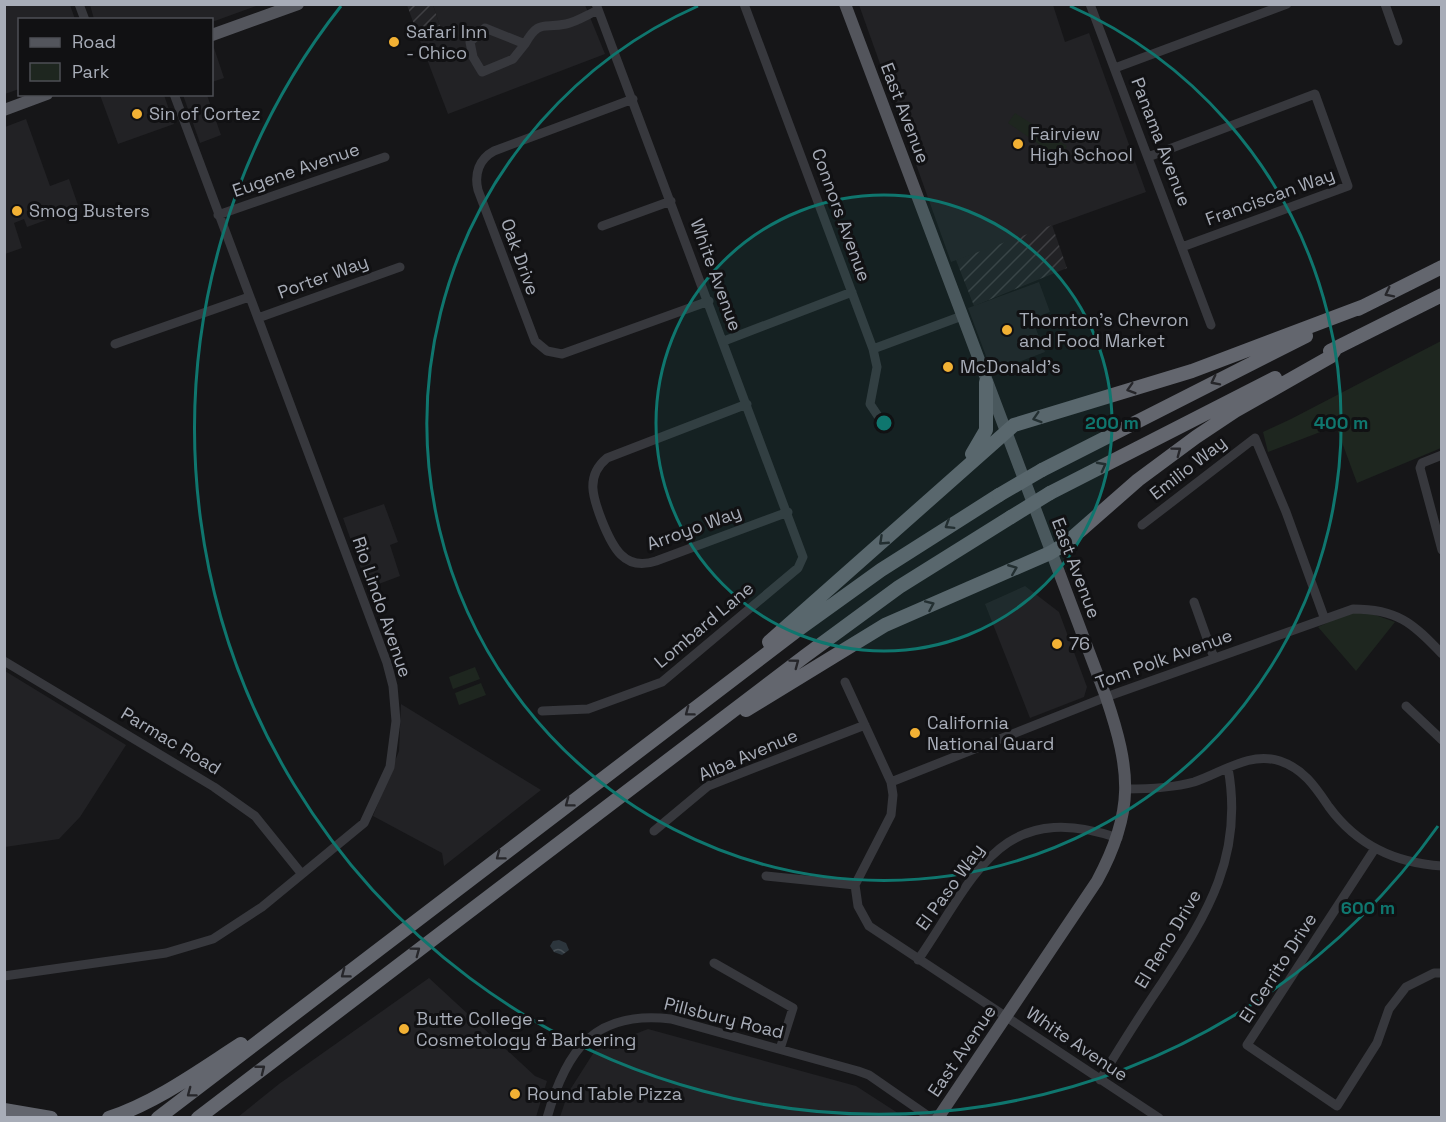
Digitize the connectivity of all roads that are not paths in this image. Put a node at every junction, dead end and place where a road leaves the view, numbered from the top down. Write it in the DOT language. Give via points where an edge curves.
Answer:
graph roads {
  1 [pos="744,4"];
  2 [pos="845,4"];
  3 [pos="1090,4"];
  4 [pos="1287,4"];
  5 [pos="1385,4"];
  6 [pos="294,5"];
  7 [pos="597,8"];
  8 [pos="213,35"];
  9 [pos="1398,41"];
  10 [pos="525,44"];
  11 [pos="1115,68"];
  12 [pos="42,96"];
  13 [pos="175,96"];
  14 [pos="633,99"];
  15 [pos="4,110"];
  16 [pos="385,157"];
  17 [pos="1148,157"];
  18 [pos="671,201"];
  19 [pos="218,215"];
  20 [pos="602,226"];
  21 [pos="1182,247"];
  22 [pos="400,267"];
  23 [pos="1442,267"];
  24 [pos="852,292"];
  25 [pos="1442,295"];
  26 [pos="249,297"];
  27 [pos="709,301"];
  28 [pos="1364,306"];
  29 [pos="962,316"];
  30 [pos="258,318"];
  31 [pos="1211,325"];
  32 [pos="723,341"];
  33 [pos="115,344"];
  34 [pos="1336,348"];
  35 [pos="873,349"];
  36 [pos="987,382"];
  37 [pos="747,404"];
  38 [pos="884,425"];
  39 [pos="1005,432"];
  40 [pos="1442,455"];
  41 [pos="916,510"];
  42 [pos="788,512"];
  43 [pos="1142,525"];
  44 [pos="1442,550"];
  45 [pos="1050,554"];
  46 [pos="803,557"];
  47 [pos="1194,602"];
  48 [pos="1324,617"];
  49 [pos="1442,654"];
  50 [pos="1214,658"];
  51 [pos="4,661"];
  52 [pos="845,682"];
  53 [pos="716,692"];
  54 [pos="1106,697"];
  55 [pos="1406,706"];
  56 [pos="542,711"];
  57 [pos="865,725"];
  58 [pos="695,739"];
  59 [pos="1442,740"];
  60 [pos="1228,768"];
  61 [pos="891,782"];
  62 [pos="1126,789"];
  63 [pos="654,831"];
  64 [pos="1118,838"];
  65 [pos="1374,850"];
  66 [pos="1442,866"];
  67 [pos="301,873"];
  68 [pos="766,876"];
  69 [pos="855,885"];
  70 [pos="918,960"];
  71 [pos="714,963"];
  72 [pos="1442,973"];
  73 [pos="4,976"];
  74 [pos="1006,1016"];
  75 [pos="266,1035"];
  76 [pos="780,1049"];
  77 [pos="1100,1080"];
  78 [pos="4,1110"];
  79 [pos="51,1118"];
  80 [pos="109,1118"];
  81 [pos="158,1118"];
  82 [pos="198,1118"];
  83 [pos="547,1118"];
  84 [pos="931,1118"];
  85 [pos="938,1118"];
  86 [pos="1159,1118"];
  1 -- 24 [label="street, Connors Avenue"];
  2 -- 29 [label="main road, East Avenue"];
  3 -- 11 [label="street, Panama Avenue"];
  4 -- 11 [label="street"];
  5 -- 9 [label="street"];
  6 -- 8 [label="main road"];
  7 -- 10 [label="street" via="565,24 537,27"];
  7 -- 14 [label="street, White Avenue"];
  10 -- 10 [label="street" via="485,28 470,42 472,57 482,72 513,59"];
  11 -- 17 [label="street, Panama Avenue"];
  12 -- 15 [label="main road"];
  13 -- 19 [label="street, Rio Lindo Avenue"];
  14 -- 18 [label="street, White Avenue"];
  14 -- 27 [label="street, Oak Drive" via="494,151 482,162 477,173 478,190 511,280 535,341 542,349 556,354 573,352"];
  16 -- 19 [label="street, Eugene Avenue"];
  17 -- 21 [label="street, Panama Avenue"];
  17 -- 21 [label="street, Franciscan Way" via="1315,94 1348,186"];
  18 -- 20 [label="street"];
  18 -- 27 [label="street, White Avenue"];
  19 -- 26 [label="street, Rio Lindo Avenue"];
  21 -- 31 [label="street, Panama Avenue"];
  22 -- 30 [label="street, Porter Way"];
  23 -- 28 [label="highway, one-way"];
  24 -- 32 [label="street"];
  24 -- 35 [label="street, Connors Avenue"];
  25 -- 34 [label="highway"];
  26 -- 30 [label="street, Rio Lindo Avenue"];
  26 -- 33 [label="street"];
  27 -- 32 [label="street, White Avenue"];
  28 -- 39 [label="highway, one-way" via="1192,371 1014,425"];
  28 -- 53 [label="highway, one-way, bridge" via="999,495 881,570"];
  29 -- 35 [label="street"];
  29 -- 36 [label="main road, East Avenue"];
  30 -- 67 [label="street, Rio Lindo Avenue" via="384,655 396,705 390,767 364,823"];
  32 -- 37 [label="street, White Avenue"];
  45 -- 34 [label="highway, one-way" via="1196,437 1330,357"];
  58 -- 34 [label="highway, one-way, bridge" via="899,587 1050,493"];
  35 -- 38 [label="street, Connors Avenue" via="878,367 870,404"];
  36 -- 39 [label="main road, East Avenue"];
  36 -- 41 [label="highway" via="987,425 981,443"];
  37 -- 42 [label="street, White Avenue"];
  37 -- 42 [label="street, Arroyo Way" via="607,458 593,477 595,502 614,550 639,564 651,563"];
  39 -- 41 [label="highway"];
  39 -- 45 [label="main road, East Avenue"];
  40 -- 44 [label="street" via="1422,463 1420,468"];
  41 -- 53 [label="highway, one-way"];
  42 -- 46 [label="street, White Avenue"];
  43 -- 48 [label="street, Emilio Way" via="1255,438"];
  45 -- 54 [label="main road, East Avenue"];
  58 -- 45 [label="highway, one-way" via="885,625"];
  46 -- 56 [label="street, Lombard Lane" via="798,568 662,682 588,709"];
  47 -- 50 [label="street"];
  48 -- 49 [label="street, Tom Polk Avenue" via="1353,609 1378,609 1403,619"];
  48 -- 50 [label="street, Tom Polk Avenue"];
  50 -- 54 [label="street, Tom Polk Avenue"];
  51 -- 67 [label="street, Parmac Road" via="214,787 255,816"];
  52 -- 57 [label="street"];
  53 -- 75 [label="highway, one-way"];
  54 -- 61 [label="street, Tom Polk Avenue"];
  54 -- 62 [label="main road, East Avenue" via="1118,732"];
  55 -- 59 [label="street"];
  57 -- 61 [label="street"];
  57 -- 63 [label="street, Alba Avenue" via="708,786"];
  82 -- 58 [label="highway, one-way"];
  60 -- 62 [label="street" via="1193,782"];
  60 -- 65 [label="street" via="1251,759 1267,758 1297,769 1319,790 1349,830"];
  60 -- 77 [label="street, El Reno Drive" via="1233,796 1232,834 1212,898 1188,944"];
  61 -- 69 [label="street" via="891,815"];
  62 -- 64 [label="main road, East Avenue"];
  64 -- 70 [label="street, El Paso Way" via="1063,826 1040,829 1008,842 986,859"];
  64 -- 74 [label="main road, East Avenue" via="1096,881"];
  65 -- 66 [label="street" via="1419,864"];
  65 -- 72 [label="street, El Cerrito Drive" via="1247,1045 1337,1106 1377,1043 1389,1009 1406,987"];
  67 -- 73 [label="street, Rio Lindo Avenue" via="262,907 213,939 166,953"];
  68 -- 69 [label="street"];
  69 -- 70 [label="street, White Avenue" via="858,906 869,926"];
  70 -- 74 [label="street, White Avenue"];
  71 -- 76 [label="street" via="793,1008"];
  74 -- 77 [label="street, White Avenue"];
  74 -- 85 [label="main road, East Avenue"];
  75 -- 80 [label="highway" via="252,1037 133,1110"];
  75 -- 81 [label="highway, one-way"];
  76 -- 83 [label="street, Pillsbury Road" via="671,1019 644,1016 624,1020 591,1036 573,1056 559,1079"];
  76 -- 84 [label="street, Pillsbury Road" via="869,1075"];
  77 -- 86 [label="street, White Avenue"];
  78 -- 79 [label="highway"];
}
